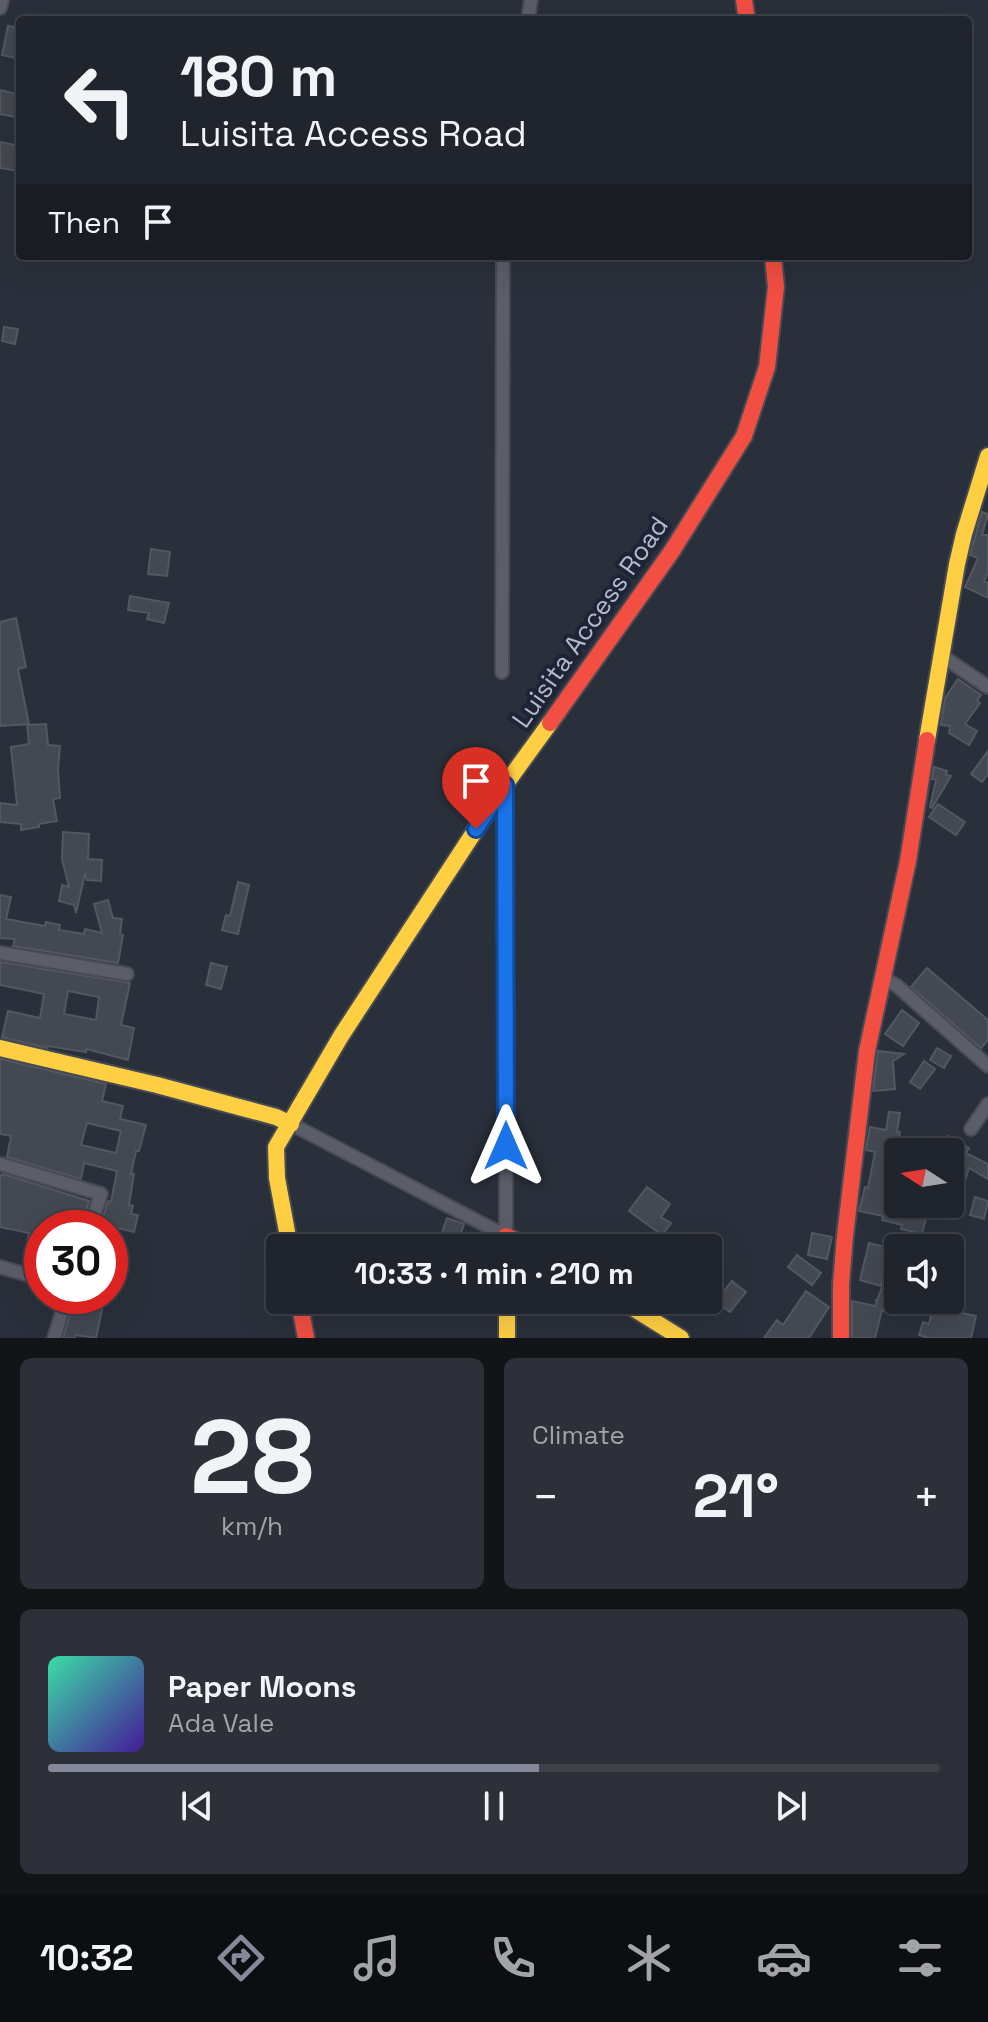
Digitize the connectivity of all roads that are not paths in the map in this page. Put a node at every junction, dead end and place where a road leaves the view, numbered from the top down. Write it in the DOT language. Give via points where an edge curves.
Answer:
graph roads {
  1 [pos="2,0"];
  2 [pos="0,8"];
  3 [pos="503,260"];
  4 [pos="773,260"];
  5 [pos="988,456"];
  6 [pos="982,498"];
  7 [pos="942,656"];
  8 [pos="502,672"];
  9 [pos="988,687"];
  10 [pos="505,785"];
  11 [pos="0,953"];
  12 [pos="127,974"];
  13 [pos="883,978"];
  14 [pos="0,1048"];
  15 [pos="988,1066"];
  16 [pos="988,1104"];
  17 [pos="291,1124"];
  18 [pos="971,1129"];
  19 [pos="0,1164"];
  20 [pos="96,1210"];
  21 [pos="287,1234"];
  22 [pos="491,1234"];
  23 [pos="506,1234"];
  24 [pos="0,1267"];
  25 [pos="24,1274"];
  26 [pos="61,1314"];
  27 [pos="302,1314"];
  28 [pos="507,1314"];
  29 [pos="642,1314"];
  30 [pos="54,1338"];
  31 [pos="306,1338"];
  32 [pos="507,1338"];
  33 [pos="681,1338"];
  34 [pos="841,1338"];
  1 -- 2 [label="street"];
  3 -- 8 [label="street"];
  4 -- 10 [label="street, Luisita Access Road" via="776,287 767,367 744,436 672,551"];
  5 -- 6 [label="street"];
  6 -- 7 [label="street" via="957,564"];
  7 -- 9 [label="street"];
  7 -- 13 [label="street"];
  10 -- 17 [label="street, Luisita Access Road" via="341,1036"];
  10 -- 23 [label="street"];
  11 -- 12 [label="street"];
  13 -- 15 [label="street"];
  13 -- 34 [label="street" via="867,1051 849,1193"];
  14 -- 17 [label="street"];
  16 -- 18 [label="street"];
  17 -- 21 [label="street, Luisita Access Road" via="276,1147"];
  17 -- 22 [label="street"];
  19 -- 20 [label="street" via="101,1194"];
  24 -- 25 [label="street"];
  26 -- 30 [label="street"];
  27 -- 31 [label="street"];
  28 -- 32 [label="street"];
  29 -- 33 [label="street"];
}
